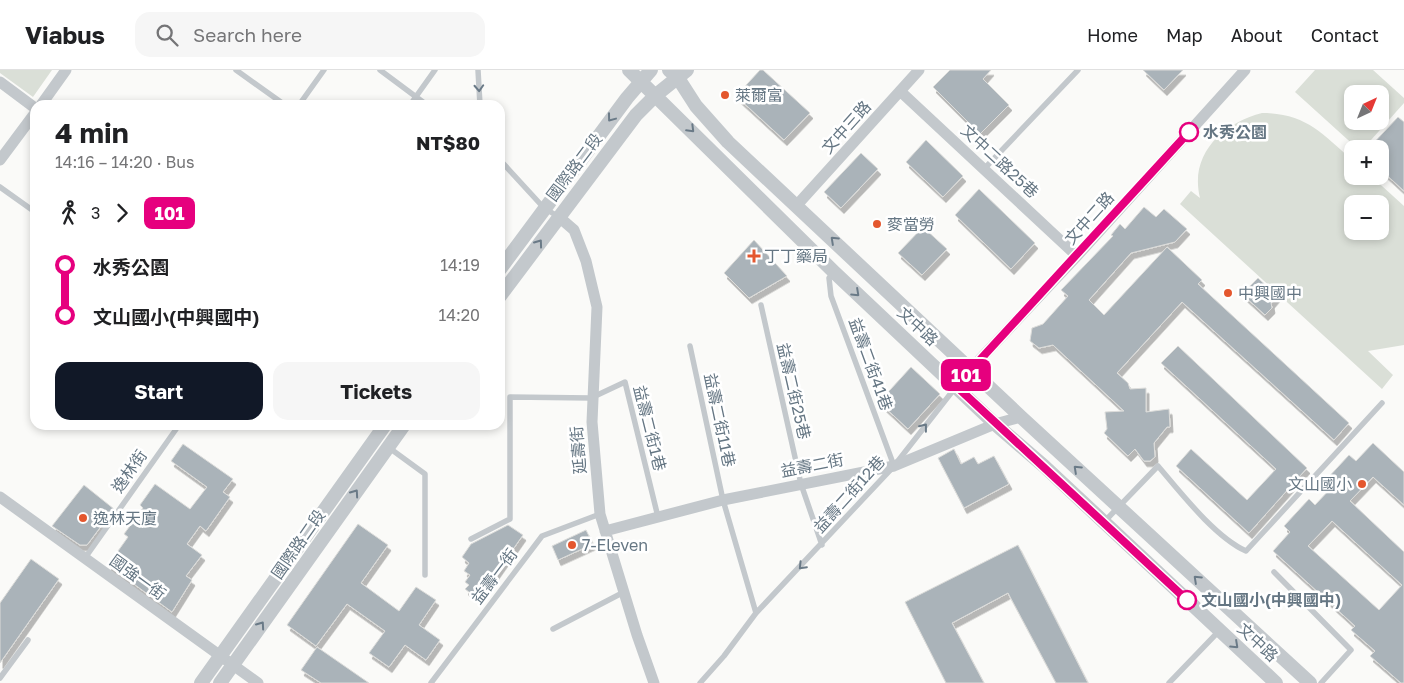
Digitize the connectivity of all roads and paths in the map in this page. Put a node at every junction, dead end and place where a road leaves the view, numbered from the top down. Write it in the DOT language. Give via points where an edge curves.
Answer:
graph roads {
  1 [pos="66,70"];
  2 [pos="236,70"];
  3 [pos="324,70"];
  4 [pos="380,70"];
  5 [pos="435,70"];
  6 [pos="478,70"];
  7 [pos="629,70"];
  8 [pos="919,70"];
  9 [pos="1078,70"];
  10 [pos="1243,71"];
  11 [pos="678,73"];
  12 [pos="646,75"];
  13 [pos="0,82"];
  14 [pos="900,91"];
  15 [pos="656,95"];
  16 [pos="416,97"];
  17 [pos="44,100"];
  18 [pos="277,100"];
  19 [pos="303,100"];
  20 [pos="414,100"];
  21 [pos="420,100"];
  22 [pos="480,100"];
  23 [pos="30,104"];
  24 [pos="30,120"];
  25 [pos="0,160"];
  26 [pos="505,165"];
  27 [pos="984,169"];
  28 [pos="0,187"];
  29 [pos="797,206"];
  30 [pos="30,208"];
  31 [pos="544,208"];
  32 [pos="559,217"];
  33 [pos="1077,256"];
  34 [pos="505,257"];
  35 [pos="505,262"];
  36 [pos="521,268"];
  37 [pos="834,272"];
  38 [pos="505,289"];
  39 [pos="761,305"];
  40 [pos="690,346"];
  41 [pos="971,370"];
  42 [pos="956,386"];
  43 [pos="591,398"];
  44 [pos="1382,403"];
  45 [pos="1021,417"];
  46 [pos="995,424"];
  47 [pos="175,430"];
  48 [pos="381,430"];
  49 [pos="400,430"];
  50 [pos="388,447"];
  51 [pos="894,466"];
  52 [pos="801,484"];
  53 [pos="723,500"];
  54 [pos="2,503"];
  55 [pos="1119,507"];
  56 [pos="600,514"];
  57 [pos="658,517"];
  58 [pos="1103,523"];
  59 [pos="605,532"];
  60 [pos="470,539"];
  61 [pos="822,545"];
  62 [pos="85,558"];
  63 [pos="1274,572"];
  64 [pos="425,574"];
  65 [pos="624,592"];
  66 [pos="756,613"];
  67 [pos="553,630"];
  68 [pos="1220,630"];
  69 [pos="28,640"];
  70 [pos="220,656"];
  71 [pos="233,665"];
  72 [pos="0,678"];
  73 [pos="201,683"];
  74 [pos="220,683"];
  75 [pos="258,683"];
  76 [pos="431,683"];
  77 [pos="654,683"];
  78 [pos="700,683"];
  79 [pos="1169,683"];
  80 [pos="1276,683"];
  81 [pos="1310,683"];
  82 [pos="1321,683"];
  1 -- 17 [label="street"];
  2 -- 18 [label="lane"];
  3 -- 19 [label="lane"];
  4 -- 16 [label="lane"];
  5 -- 16 [label="lane"];
  6 -- 22 [label="lane, one-way"];
  7 -- 12 [label="street, 文中路"];
  8 -- 14 [label="street, 文中三路"];
  9 -- 27 [label="lane"];
  10 -- 33 [label="street, 文中二路"];
  11 -- 15 [label="street, 國際路二段"];
  11 -- 29 [label="street, 文中路" via="696,106 728,142"];
  12 -- 15 [label="street, 文中路"];
  12 -- 31 [label="street, 國際路二段, one-way"];
  13 -- 23 [label="street"];
  14 -- 27 [label="street, 文中二路25巷"];
  14 -- 29 [label="street, 文中三路"];
  15 -- 32 [label="street, 國際路二段" via="631,122"];
  15 -- 37 [label="street, 文中路, one-way"];
  16 -- 20 [label="lane"];
  16 -- 21 [label="lane"];
  24 -- 25 [label="street"];
  26 -- 31 [label="lane"];
  27 -- 33 [label="street, 文中二路25巷"];
  28 -- 30 [label="lane"];
  41 -- 29 [label="street, 文中路, one-way"];
  31 -- 32 [label="lane"];
  31 -- 34 [label="street, 國際路二段"];
  36 -- 32 [label="street, 國際路二段, one-way"];
  32 -- 43 [label="street, 延壽街" via="574,230 586,261 597,307"];
  33 -- 41 [label="street, 文中二路"];
  35 -- 36 [label="lane"];
  36 -- 38 [label="street, 國際路二段"];
  37 -- 42 [label="street, 文中路, one-way"];
  37 -- 51 [label="lane, 益壽二街41巷" via="829,278 831,296"];
  39 -- 52 [label="lane, 益壽二街25巷"];
  40 -- 53 [label="lane, 益壽二街11巷"];
  41 -- 42 [label="street, 文中二路"];
  41 -- 45 [label="street, 文中路"];
  42 -- 46 [label="street, 文中路"];
  51 -- 42 [label="lane, 益壽二街12巷, one-way"];
  43 -- 56 [label="street, 延壽街"];
  43 -- 57 [label="lane, 益壽二街1巷" via="625,382"];
  43 -- 60 [label="lane" via="510,397 510,519"];
  44 -- 55 [label="lane" via="1246,551 1234,546 1158,466"];
  45 -- 46 [label="street, 益壽二街"];
  55 -- 45 [label="street, 文中路, one-way"];
  46 -- 51 [label="street, 益壽二街"];
  46 -- 58 [label="street, 文中路"];
  47 -- 62 [label="lane, 逸林街"];
  48 -- 70 [label="street, 國際路二段"];
  49 -- 50 [label="street, 國際路二段"];
  50 -- 64 [label="lane" via="424,474"];
  71 -- 50 [label="street, 國際路二段, one-way"];
  51 -- 52 [label="street, 益壽二街"];
  51 -- 61 [label="lane, 益壽二街12巷"];
  52 -- 53 [label="street, 益壽二街"];
  52 -- 61 [label="lane, 益壽二街25巷"];
  53 -- 57 [label="street, 益壽二街"];
  53 -- 66 [label="lane"];
  54 -- 62 [label="street, 國強一街"];
  55 -- 58 [label="lane"];
  81 -- 55 [label="street, 文中路, one-way"];
  56 -- 59 [label="street, 延壽街"];
  56 -- 76 [label="lane, 益壽一街" via="542,536"];
  57 -- 59 [label="street, 益壽二街"];
  58 -- 68 [label="street, 文中路"];
  59 -- 65 [label="street, 延壽街"];
  61 -- 66 [label="lane, 益壽二街12巷, one-way"];
  62 -- 70 [label="street, 國強一街"];
  63 -- 82 [label="lane" via="1352,650"];
  65 -- 67 [label="lane"];
  65 -- 77 [label="street, 延壽街"];
  66 -- 78 [label="lane, 益壽二街12巷"];
  68 -- 79 [label="lane"];
  68 -- 80 [label="street, 文中路, one-way"];
  69 -- 72 [label="lane"];
  70 -- 71 [label="street, 國強一街"];
  70 -- 73 [label="street, 國際路二段"];
  71 -- 74 [label="street, 國際路二段"];
  71 -- 75 [label="street, 國強一街"];
}
